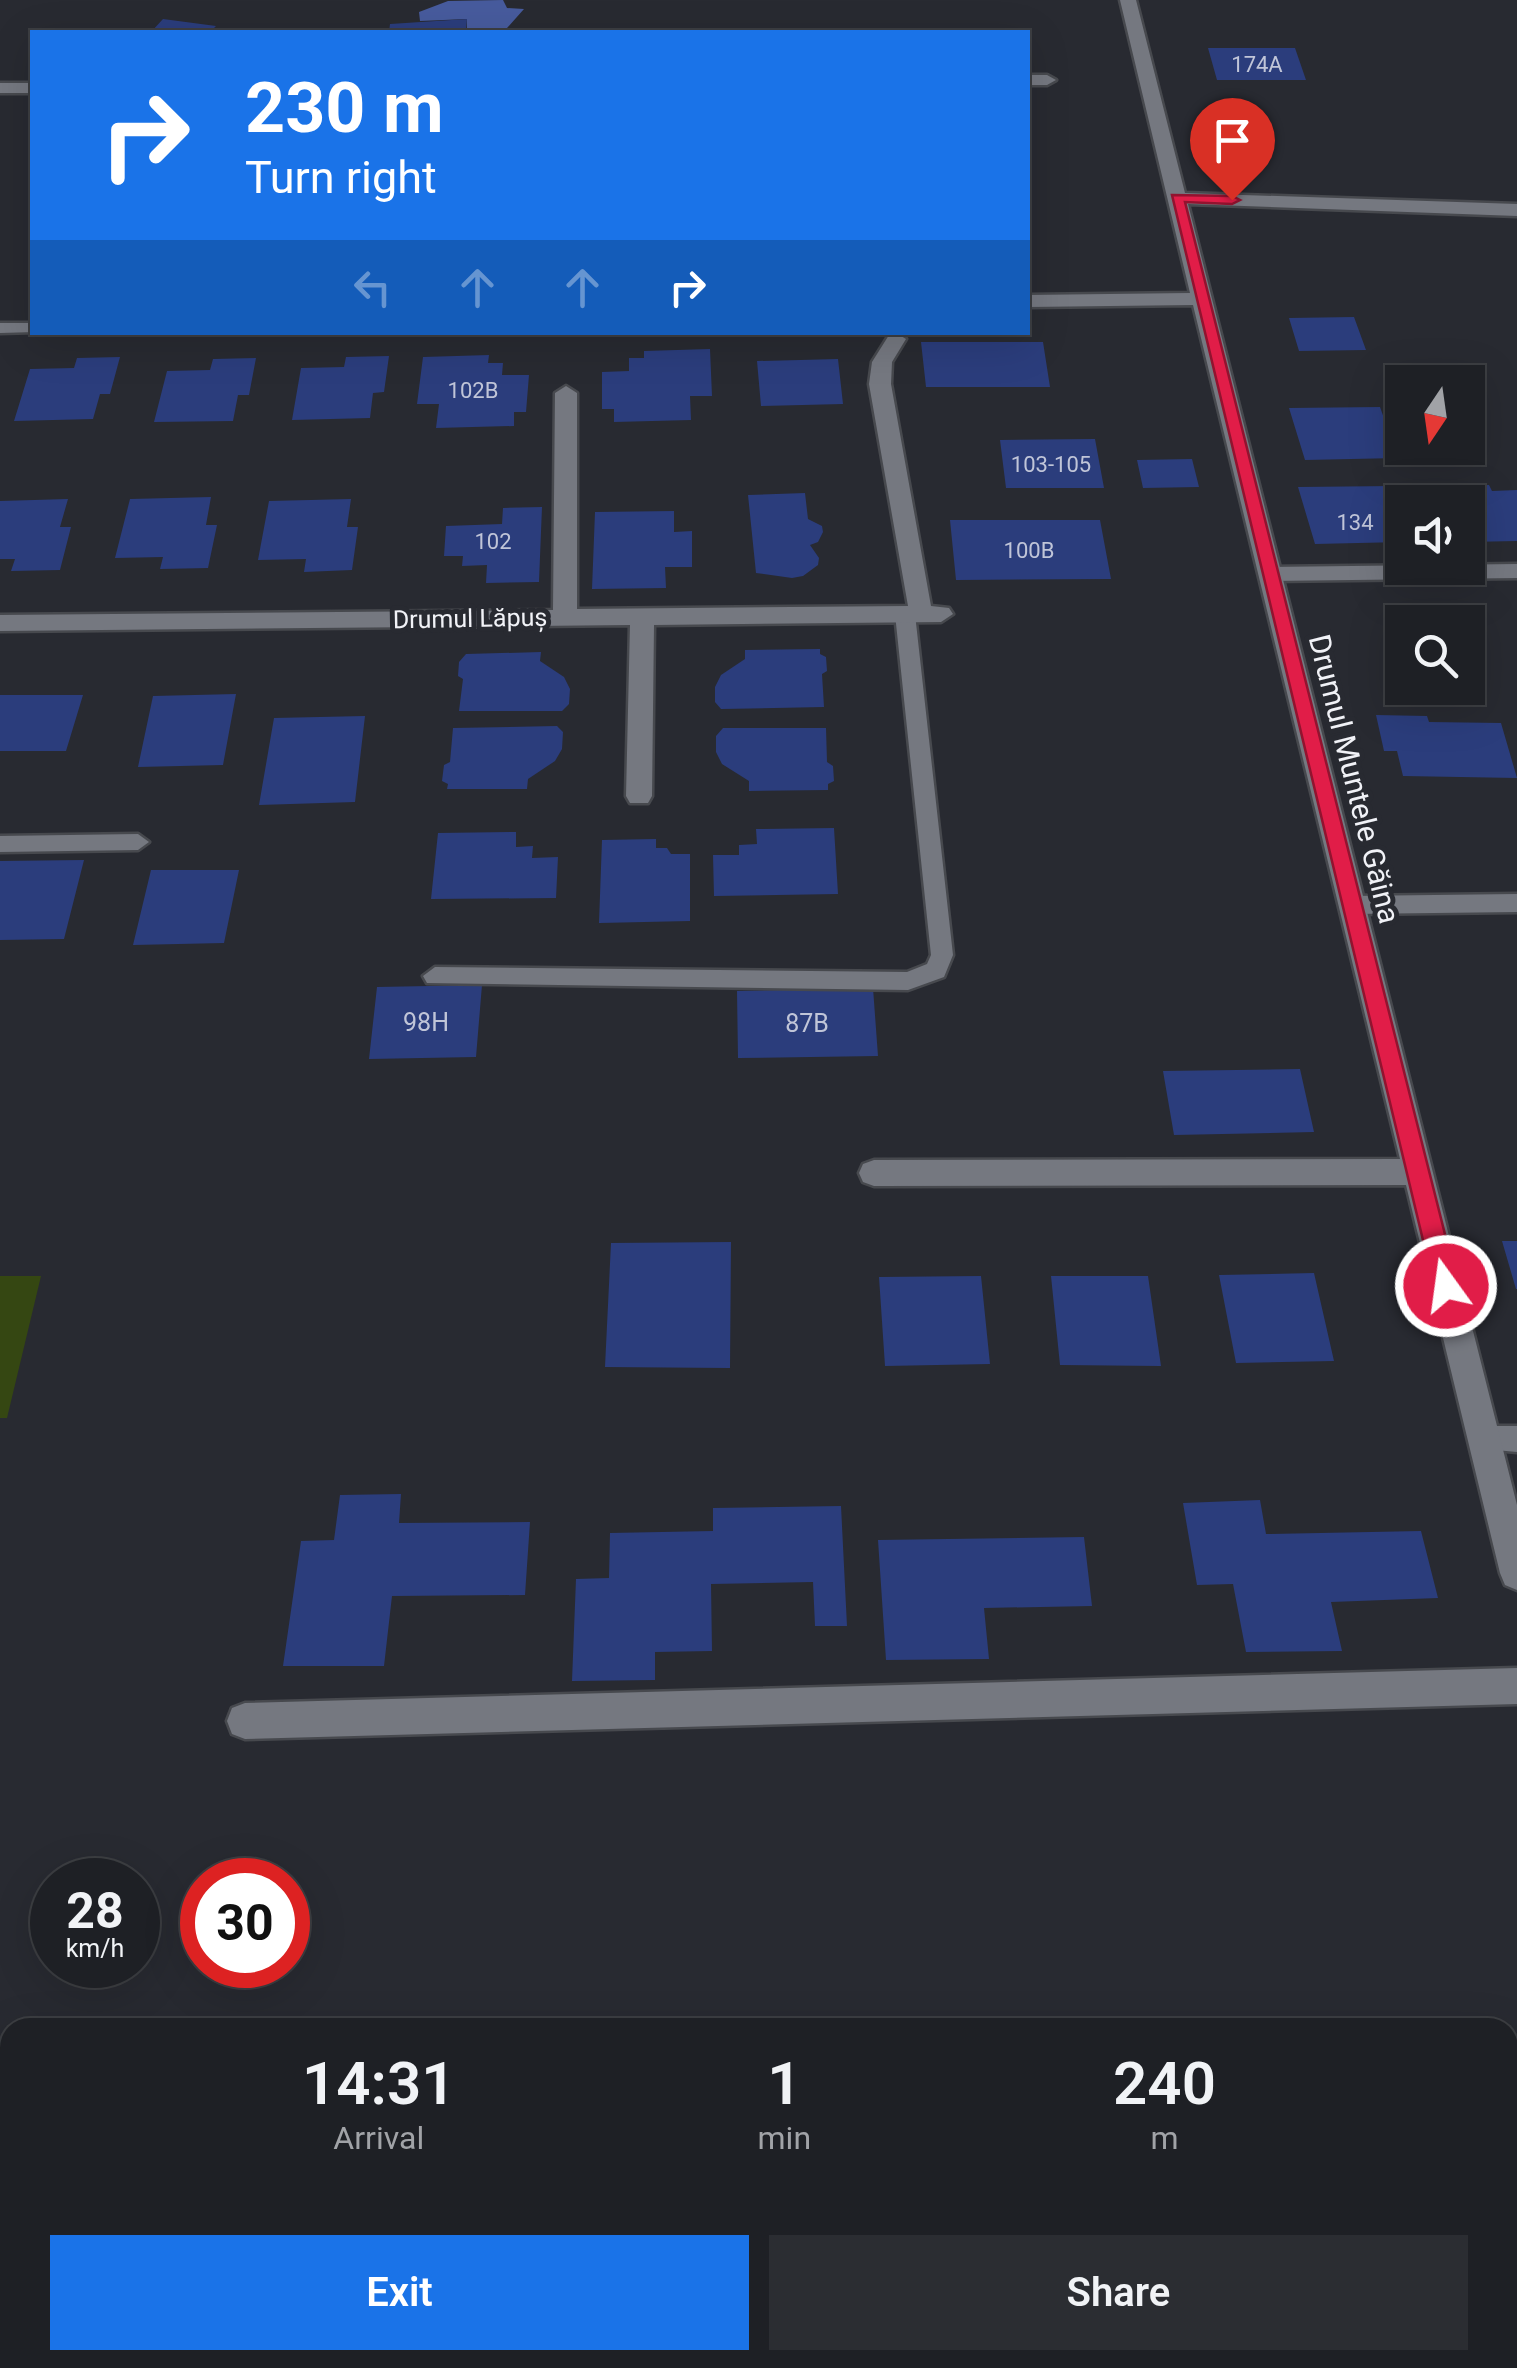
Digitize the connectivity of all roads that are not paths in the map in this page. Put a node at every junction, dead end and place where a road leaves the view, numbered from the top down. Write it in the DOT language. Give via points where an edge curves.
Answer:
graph roads {
  1 [pos="1128,0"];
  2 [pos="0,88"];
  3 [pos="30,88"];
  4 [pos="1177,198"];
  5 [pos="1517,210"];
  6 [pos="1202,299"];
  7 [pos="1030,301"];
  8 [pos="0,328"];
  9 [pos="30,328"];
  10 [pos="896,338"];
  11 [pos="566,393"];
  12 [pos="1517,570"];
  13 [pos="1270,574"];
  14 [pos="922,614"];
  15 [pos="642,617"];
  16 [pos="565,618"];
  17 [pos="0,623"];
  18 [pos="639,796"];
  19 [pos="138,842"];
  20 [pos="0,844"];
  21 [pos="1517,903"];
  22 [pos="1352,905"];
  23 [pos="435,976"];
  24 [pos="1418,1172"];
  25 [pos="874,1173"];
  26 [pos="1484,1439"];
  27 [pos="1517,1439"];
  28 [pos="1517,1574"];
  29 [pos="1517,1686"];
  30 [pos="246,1721"];
  1 -- 4 [label="street, Drumul Muntele Găina"];
  2 -- 3 [label="street"];
  4 -- 5 [label="street"];
  4 -- 6 [label="street, Drumul Muntele Găina"];
  6 -- 7 [label="street"];
  6 -- 13 [label="street, Drumul Muntele Găina"];
  8 -- 9 [label="lane"];
  10 -- 14 [label="street" via="882,362 880,384"];
  11 -- 16 [label="street"];
  12 -- 13 [label="lane"];
  13 -- 22 [label="street, Drumul Muntele Găina"];
  14 -- 15 [label="street, Drumul Lăpuș"];
  14 -- 23 [label="lane" via="942,954 936,970 908,981"];
  15 -- 16 [label="street, Drumul Lăpuș"];
  15 -- 18 [label="street"];
  16 -- 17 [label="street, Drumul Lăpuș"];
  19 -- 20 [label="lane"];
  21 -- 22 [label="lane"];
  22 -- 24 [label="street, Drumul Muntele Găina"];
  24 -- 25 [label="street"];
  24 -- 26 [label="street, Drumul Muntele Găina"];
  26 -- 27 [label="lane"];
  26 -- 28 [label="street, Drumul Muntele Găina"];
  29 -- 30 [label="street"];
}
